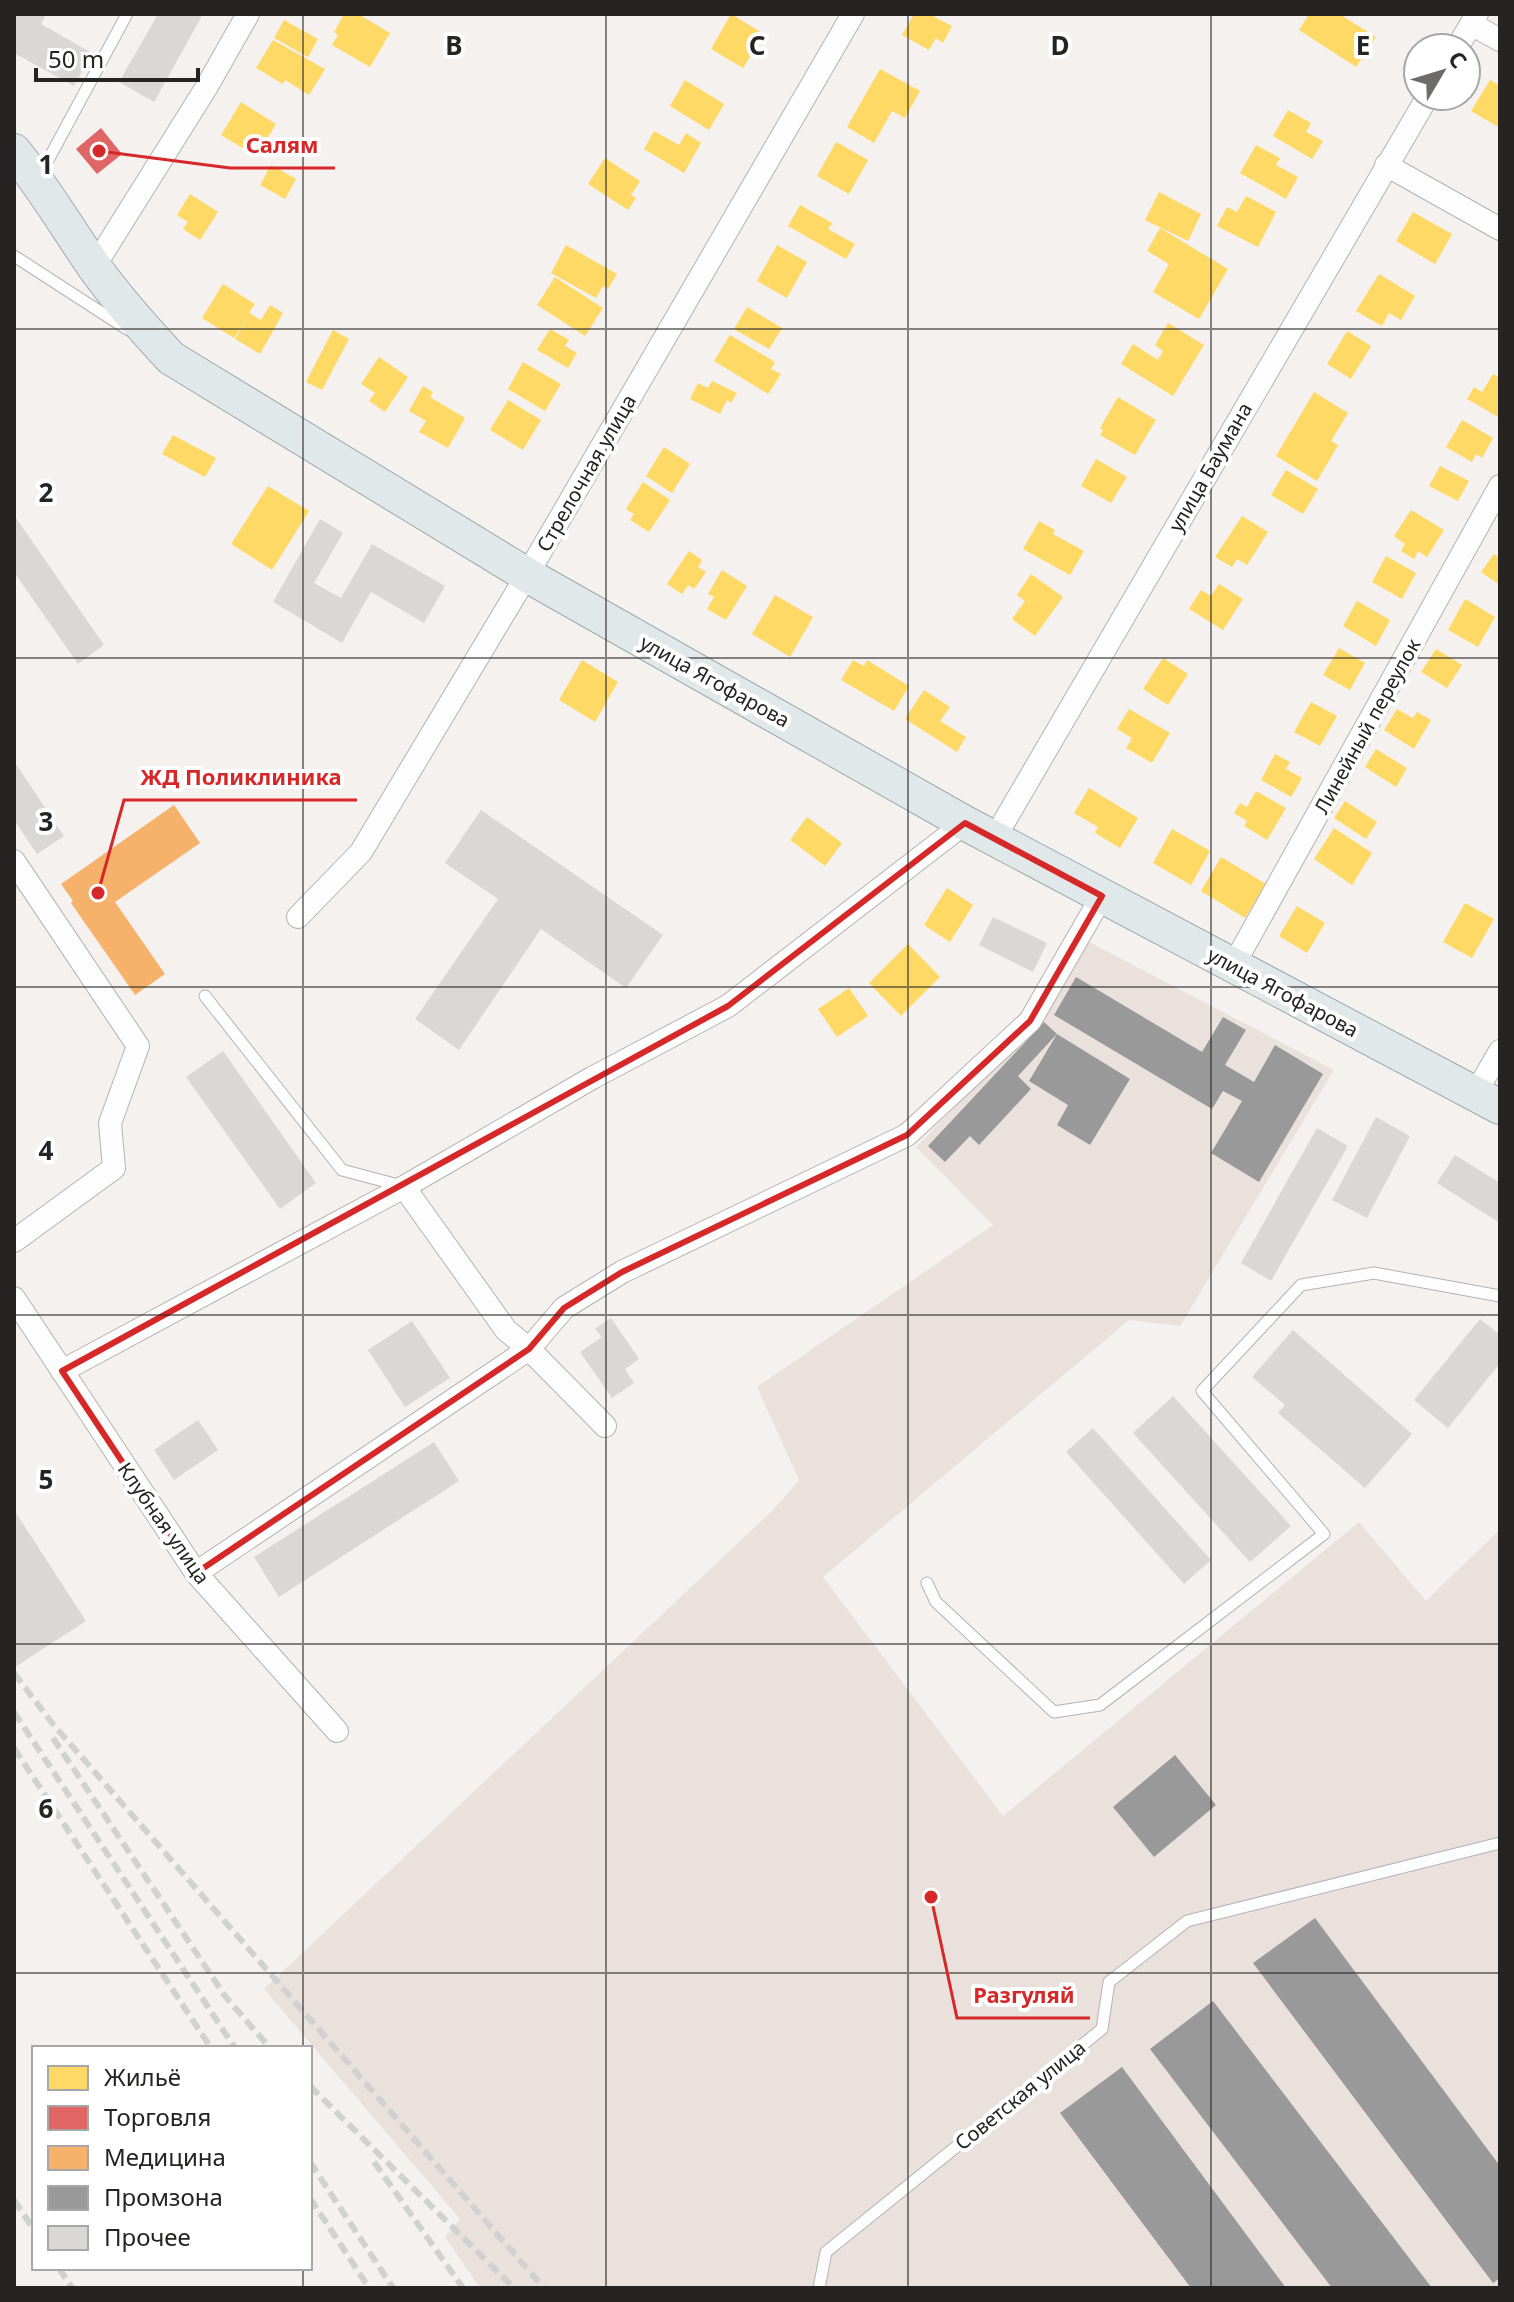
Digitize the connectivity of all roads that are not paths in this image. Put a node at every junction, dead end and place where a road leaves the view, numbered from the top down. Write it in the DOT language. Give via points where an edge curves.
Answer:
graph roads {
  1 [pos="127,14"];
  2 [pos="248,14"];
  3 [pos="853,14"];
  4 [pos="1474,19"];
  5 [pos="1500,40"];
  6 [pos="1418,112"];
  7 [pos="14,151"];
  8 [pos="1386,165"];
  9 [pos="38,180"];
  10 [pos="1500,229"];
  11 [pos="14,256"];
  12 [pos="94,267"];
  13 [pos="171,358"];
  14 [pos="1500,486"];
  15 [pos="527,575"];
  16 [pos="980,831"];
  17 [pos="14,861"];
  18 [pos="1102,896"];
  19 [pos="298,917"];
  20 [pos="1233,966"];
  21 [pos="205,996"];
  22 [pos="1500,1051"];
  23 [pos="1488,1100"];
  24 [pos="404,1187"];
  25 [pos="14,1241"];
  26 [pos="1500,1296"];
  27 [pos="14,1298"];
  28 [pos="529,1349"];
  29 [pos="62,1371"];
  30 [pos="605,1426"];
  31 [pos="196,1573"];
  32 [pos="927,1583"];
  33 [pos="337,1731"];
  34 [pos="1500,1843"];
  35 [pos="819,2288"];
  1 -- 9 [label="lane"];
  2 -- 12 [label="street"];
  3 -- 15 [label="street, Стрелочная улица"];
  4 -- 5 [label="street"];
  6 -- 8 [label="street, улица Баумана"];
  7 -- 9 [label="main road, улица Ягофарова"];
  8 -- 10 [label="street"];
  8 -- 16 [label="street, улица Баумана"];
  9 -- 12 [label="main road, улица Ягофарова"];
  11 -- 13 [label="lane"];
  12 -- 13 [label="main road, улица Ягофарова"];
  13 -- 15 [label="main road, улица Ягофарова"];
  14 -- 20 [label="street, Линейный переулок"];
  15 -- 16 [label="main road, улица Ягофарова"];
  15 -- 19 [label="street, Стрелочная улица" via="361,852"];
  16 -- 18 [label="main road, улица Ягофарова"];
  16 -- 24 [label="street" via="728,1006"];
  17 -- 25 [label="street" via="138,1046 110,1123 114,1168"];
  18 -- 20 [label="main road, улица Ягофарова"];
  18 -- 28 [label="street" via="1030,1021 907,1135 622,1272 564,1308"];
  20 -- 23 [label="main road, улица Ягофарова"];
  21 -- 24 [label="lane" via="342,1170"];
  22 -- 23 [label="street"];
  24 -- 28 [label="street" via="506,1330"];
  24 -- 29 [label="street"];
  26 -- 32 [label="lane" via="1374,1273 1301,1285 1202,1391 1324,1534 1100,1705 1054,1712 936,1602"];
  27 -- 29 [label="street, Клубная улица"];
  28 -- 30 [label="street"];
  28 -- 31 [label="street"];
  29 -- 31 [label="street, Клубная улица"];
  31 -- 33 [label="street, Клубная улица"];
  34 -- 35 [label="lane, Советская улица" via="1187,1921 1109,1982 1102,2029 826,2252"];
}
